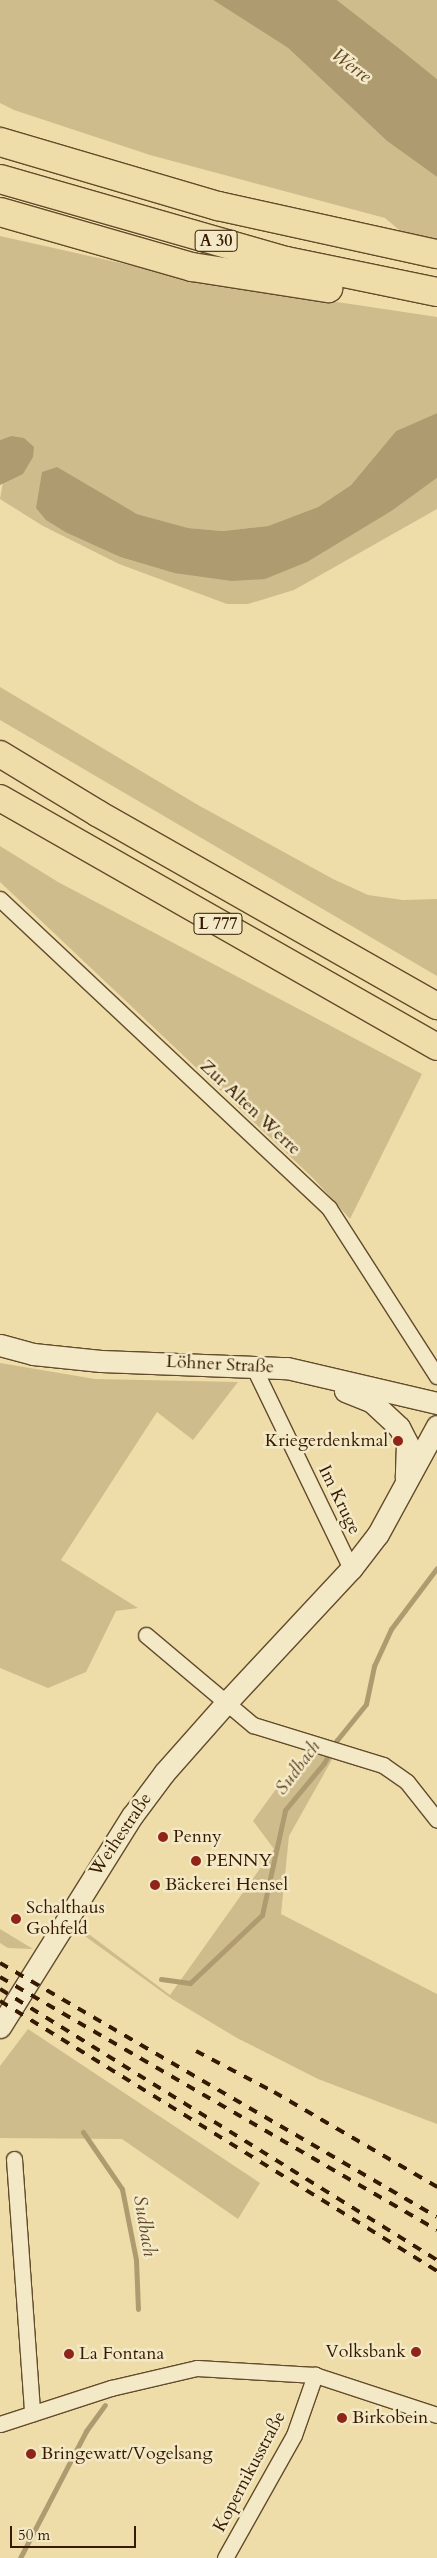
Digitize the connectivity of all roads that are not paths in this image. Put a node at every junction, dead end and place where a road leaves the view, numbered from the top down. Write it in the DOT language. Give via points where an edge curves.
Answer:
graph roads {
  1 [pos="0,124"];
  2 [pos="0,142"];
  3 [pos="0,179"];
  4 [pos="218,206"];
  5 [pos="0,212"];
  6 [pos="437,254"];
  7 [pos="436,292"];
  8 [pos="0,754"];
  9 [pos="0,798"];
  10 [pos="0,899"];
  11 [pos="437,1006"];
  12 [pos="437,1047"];
  13 [pos="0,1345"];
  14 [pos="254,1366"];
  15 [pos="287,1368"];
  16 [pos="437,1376"];
  17 [pos="437,1403"];
  18 [pos="437,1426"];
  19 [pos="405,1488"];
  20 [pos="352,1569"];
  21 [pos="146,1636"];
  22 [pos="225,1704"];
  23 [pos="437,1820"];
  24 [pos="0,2027"];
  25 [pos="14,2159"];
  26 [pos="315,2374"];
  27 [pos="32,2413"];
  28 [pos="437,2415"];
  29 [pos="0,2424"];
  30 [pos="225,2558"];
  1 -- 4 [label="highway" via="184,184"];
  2 -- 4 [label="highway, A 30"];
  3 -- 7 [label="highway, A 30" via="286,261"];
  4 -- 6 [label="highway, A 30"];
  5 -- 7 [label="highway" via="192,267 413,304"];
  8 -- 11 [label="highway, L 777"];
  9 -- 12 [label="highway, L 777"];
  10 -- 16 [label="street, Zur Alten Werre" via="329,1208"];
  13 -- 14 [label="main road, Löhner Straße" via="33,1354 101,1361"];
  14 -- 15 [label="main road, Löhner Straße"];
  14 -- 20 [label="street, Im Kruge"];
  15 -- 17 [label="main road, Löhner Straße"];
  15 -- 19 [label="main road, Weihestraße" via="372,1402 391,1416 407,1443"];
  18 -- 19 [label="main road, Weihestraße"];
  19 -- 20 [label="main road, Weihestraße" via="378,1534"];
  20 -- 22 [label="main road, Weihestraße"];
  21 -- 22 [label="street"];
  22 -- 23 [label="street" via="253,1725 383,1765 407,1782"];
  22 -- 24 [label="main road, Weihestraße" via="164,1773 132,1816"];
  25 -- 27 [label="street"];
  26 -- 27 [label="street" via="197,2368 111,2388"];
  26 -- 28 [label="street"];
  26 -- 30 [label="street, Kopernikusstraße" via="294,2435"];
  27 -- 29 [label="street"];
}
